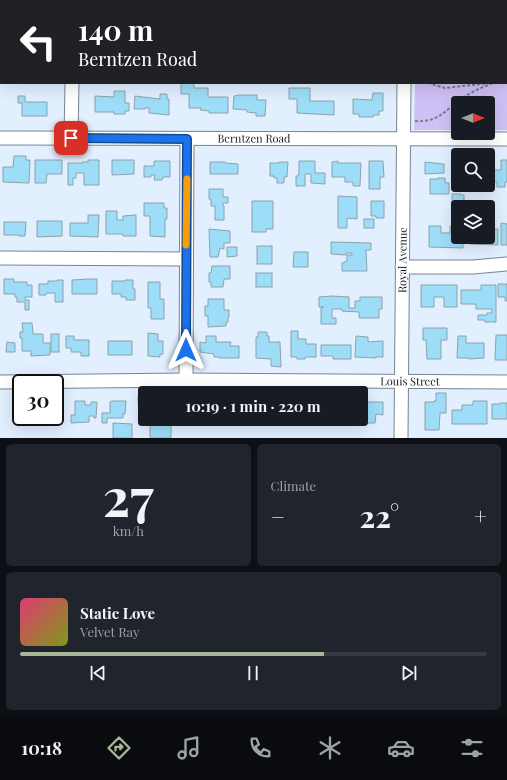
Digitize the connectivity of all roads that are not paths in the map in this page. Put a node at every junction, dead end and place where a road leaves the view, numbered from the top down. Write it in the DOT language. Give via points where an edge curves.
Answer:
graph roads {
  1 [pos="72,84"];
  2 [pos="404,84"];
  3 [pos="0,138"];
  4 [pos="71,138"];
  5 [pos="187,139"];
  6 [pos="404,139"];
  7 [pos="507,139"];
  8 [pos="0,258"];
  9 [pos="186,259"];
  10 [pos="507,264"];
  11 [pos="402,267"];
  12 [pos="186,380"];
  13 [pos="0,382"];
  14 [pos="402,382"];
  15 [pos="507,382"];
  16 [pos="401,438"];
  1 -- 4 [label="street"];
  2 -- 6 [label="street, Royal Avenue"];
  3 -- 4 [label="street, Berntzen Road"];
  4 -- 5 [label="street, Berntzen Road"];
  5 -- 6 [label="street, Berntzen Road"];
  5 -- 9 [label="street"];
  6 -- 7 [label="street, Berntzen Road"];
  6 -- 11 [label="street, Royal Avenue"];
  8 -- 9 [label="street"];
  9 -- 12 [label="street"];
  10 -- 11 [label="street"];
  11 -- 14 [label="street, Royal Avenue"];
  12 -- 13 [label="street, Louis Street"];
  12 -- 14 [label="street, Louis Street"];
  14 -- 15 [label="street, Louis Street"];
  14 -- 16 [label="street, Royal Avenue"];
}
